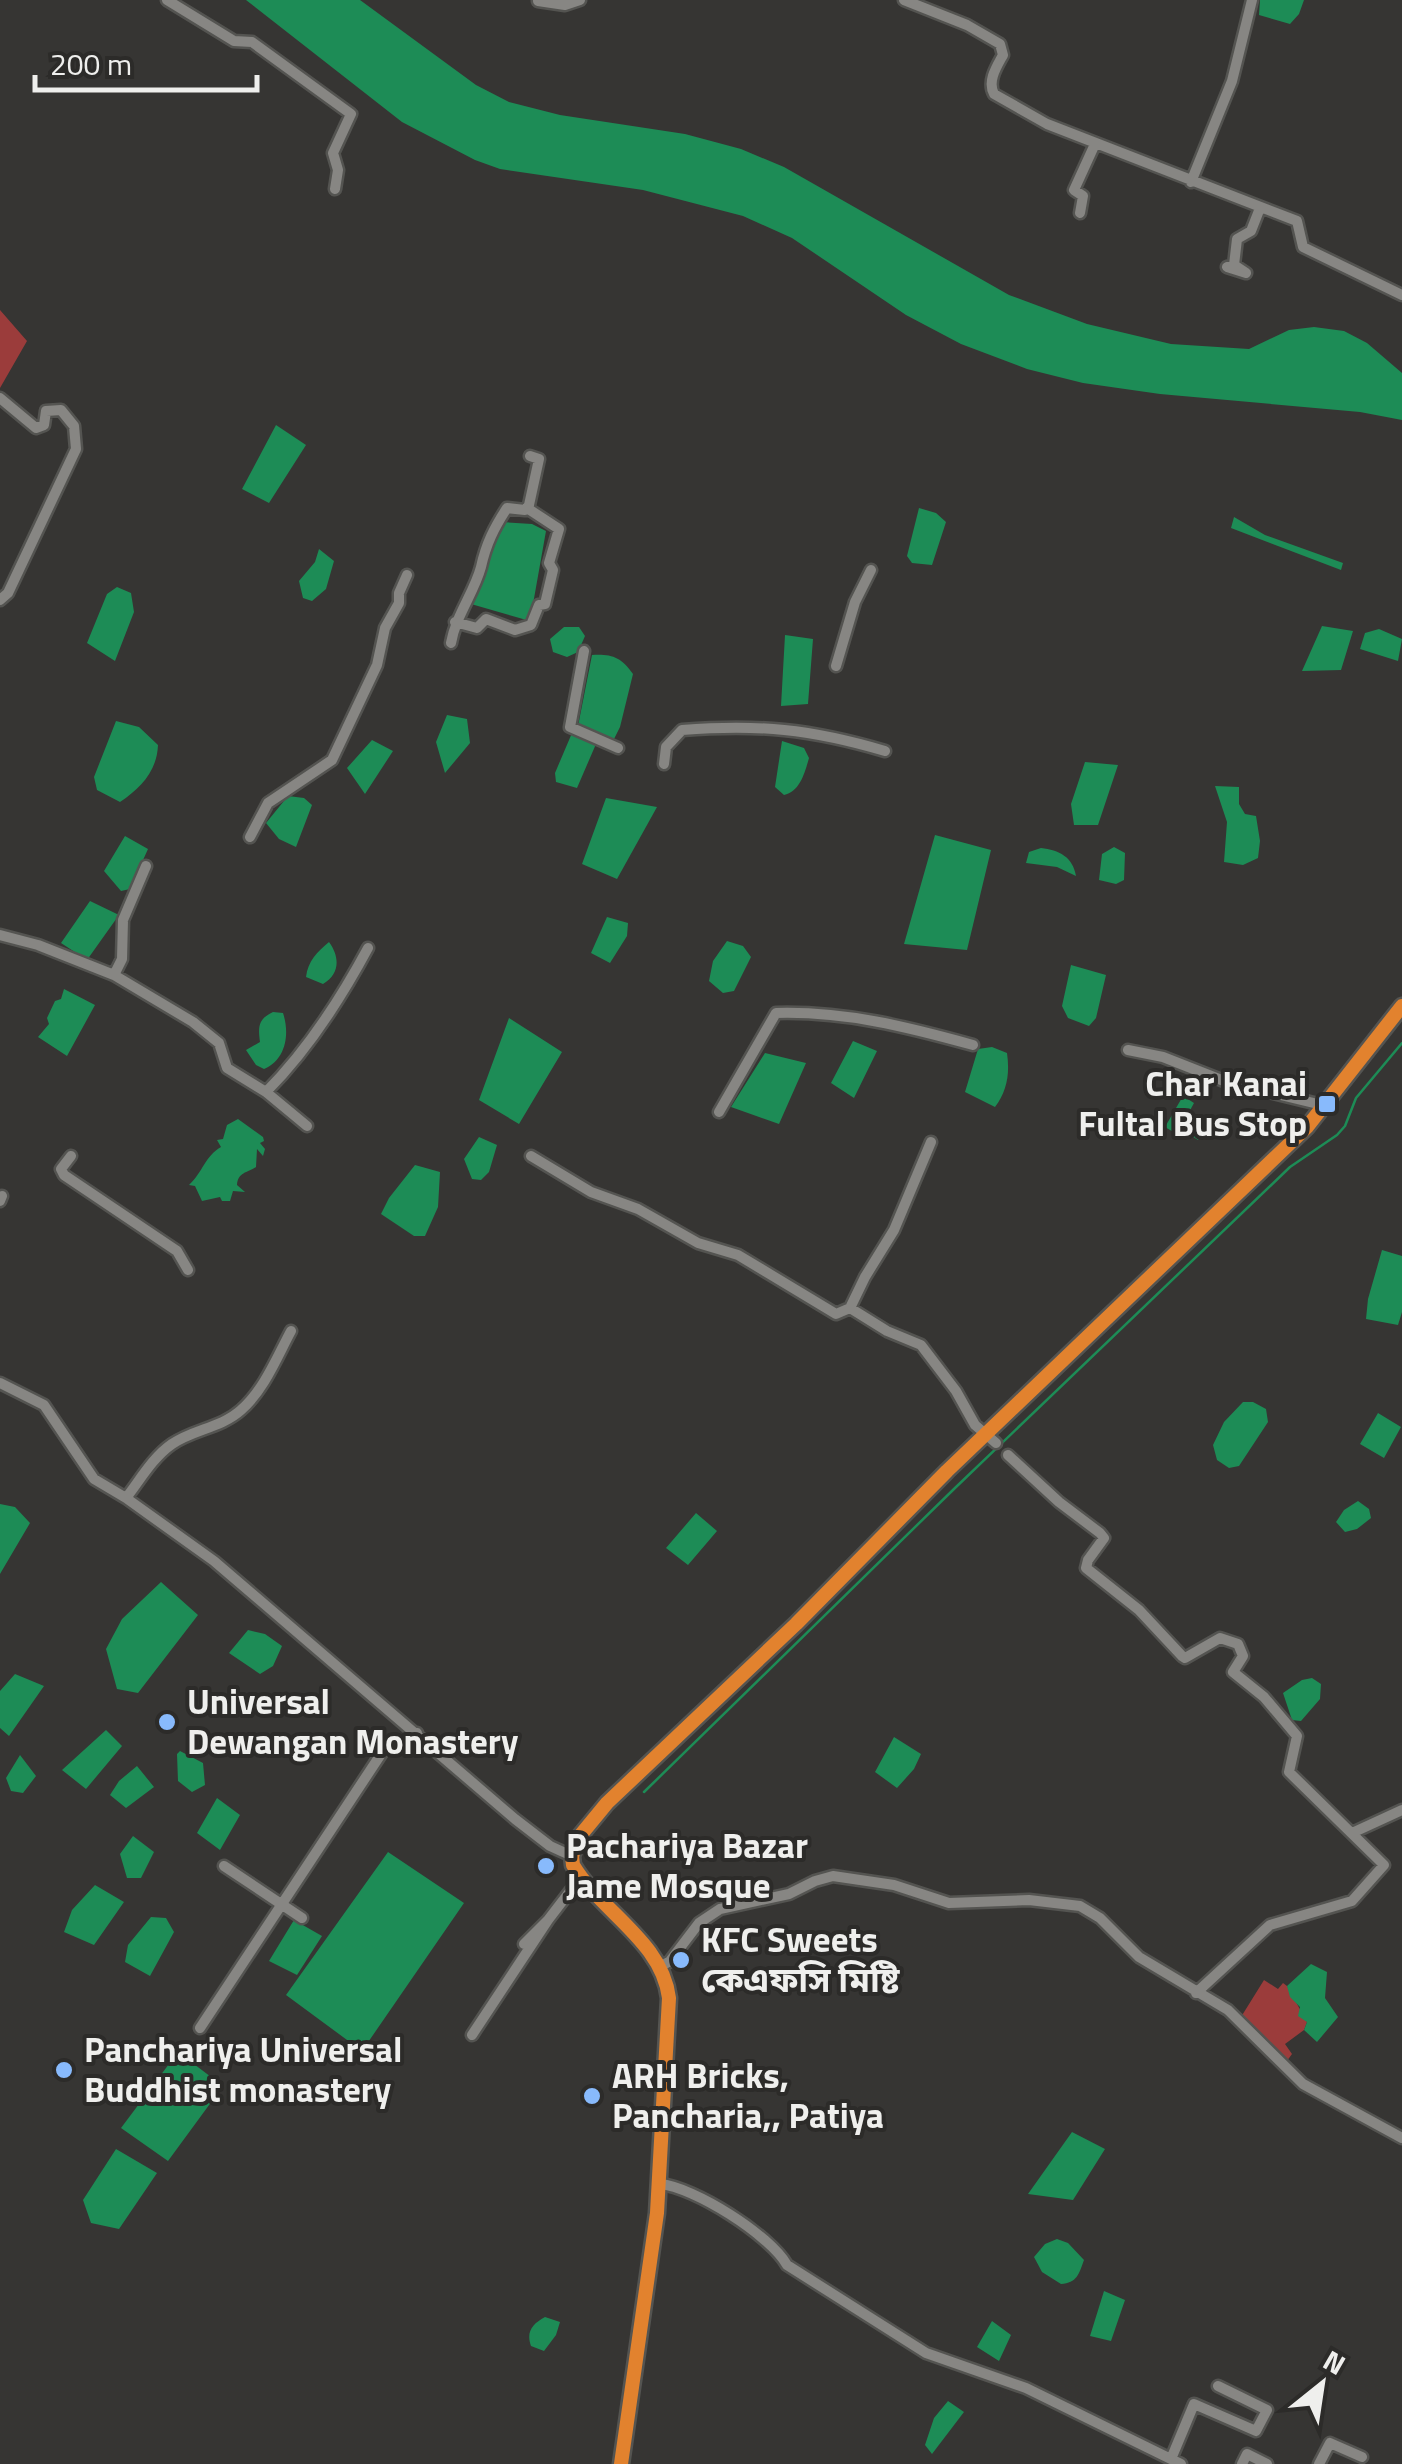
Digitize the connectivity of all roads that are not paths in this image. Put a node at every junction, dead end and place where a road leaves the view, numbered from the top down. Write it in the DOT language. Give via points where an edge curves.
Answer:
graph roads {
  1 [pos="167,0"];
  2 [pos="580,0"];
  3 [pos="904,0"];
  4 [pos="1252,0"];
  5 [pos="538,1"];
  6 [pos="1095,144"];
  7 [pos="1191,182"];
  8 [pos="335,189"];
  9 [pos="1260,208"];
  10 [pos="1080,214"];
  11 [pos="1234,266"];
  12 [pos="1402,295"];
  13 [pos="0,398"];
  14 [pos="530,456"];
  15 [pos="527,508"];
  16 [pos="871,570"];
  17 [pos="406,575"];
  18 [pos="0,600"];
  19 [pos="455,622"];
  20 [pos="451,642"];
  21 [pos="584,651"];
  22 [pos="836,666"];
  23 [pos="618,748"];
  24 [pos="885,751"];
  25 [pos="664,764"];
  26 [pos="250,837"];
  27 [pos="146,866"];
  28 [pos="0,935"];
  29 [pos="368,948"];
  30 [pos="114,975"];
  31 [pos="1402,1006"];
  32 [pos="974,1046"];
  33 [pos="1128,1050"];
  34 [pos="266,1092"];
  35 [pos="1326,1106"];
  36 [pos="719,1112"];
  37 [pos="307,1126"];
  38 [pos="932,1142"];
  39 [pos="72,1156"];
  40 [pos="531,1156"];
  41 [pos="188,1270"];
  42 [pos="850,1308"];
  43 [pos="291,1331"];
  44 [pos="0,1383"];
  45 [pos="991,1439"];
  46 [pos="1008,1455"];
  47 [pos="126,1498"];
  48 [pos="417,1733"];
  49 [pos="1402,1810"];
  50 [pos="1352,1833"];
  51 [pos="572,1856"];
  52 [pos="224,1866"];
  53 [pos="581,1877"];
  54 [pos="282,1907"];
  55 [pos="302,1918"];
  56 [pos="548,1920"];
  57 [pos="524,1944"];
  58 [pos="660,1967"];
  59 [pos="1196,1993"];
  60 [pos="200,2028"];
  61 [pos="472,2035"];
  62 [pos="1402,2138"];
  63 [pos="660,2184"];
  64 [pos="1218,2386"];
  65 [pos="1362,2456"];
  66 [pos="1176,2462"];
  67 [pos="621,2464"];
  68 [pos="1242,2464"];
  69 [pos="1267,2464"];
  70 [pos="1319,2464"];
  1 -- 8 [label="street" via="234,40 252,42 350,114 334,154"];
  2 -- 5 [label="street"];
  3 -- 6 [label="street" via="1000,44 994,94"];
  4 -- 7 [label="street" via="1232,82"];
  6 -- 7 [label="street"];
  6 -- 10 [label="street" via="1074,190 1083,196"];
  7 -- 9 [label="street"];
  9 -- 11 [label="street" via="1251,231 1237,238"];
  9 -- 12 [label="street" via="1297,222 1303,247 1334,266"];
  13 -- 18 [label="street" via="36,428 44,425 46,411 60,410 74,426 76,449"];
  14 -- 15 [label="street" via="539,459"];
  15 -- 19 [label="street" via="506,508"];
  15 -- 19 [label="street" via="559,529 546,604 539,605 531,625 515,630 486,618 477,628"];
  16 -- 22 [label="street"];
  17 -- 26 [label="street" via="377,665 332,760 268,803"];
  19 -- 20 [label="street"];
  21 -- 23 [label="street" via="570,727"];
  24 -- 25 [label="street" via="783,727 736,726 682,730 666,746"];
  27 -- 30 [label="street" via="123,920 122,960"];
  28 -- 30 [label="street"];
  29 -- 34 [label="street" via="340,1000"];
  30 -- 34 [label="street" via="192,1022 219,1043 227,1068"];
  31 -- 35 [label="highway"];
  32 -- 36 [label="street" via="897,1024 816,1012 776,1014"];
  33 -- 35 [label="street"];
  34 -- 37 [label="street"];
  35 -- 45 [label="highway"];
  38 -- 42 [label="street"];
  39 -- 41 [label="street" via="64,1175 176,1251"];
  40 -- 42 [label="street" via="698,1244 738,1255 836,1314"];
  42 -- 45 [label="street" via="921,1345"];
  43 -- 47 [label="street" via="240,1411 170,1445"];
  44 -- 47 [label="street" via="44,1405 94,1479"];
  45 -- 51 [label="highway" via="902,1515 607,1803"];
  46 -- 50 [label="street" via="1100,1533 1104,1538 1086,1568 1182,1656 1220,1638 1238,1644 1243,1656 1233,1672 1297,1736 1289,1772"];
  47 -- 48 [label="street" via="214,1561"];
  48 -- 51 [label="street" via="514,1819"];
  48 -- 54 [label="street" via="400,1746 390,1742"];
  49 -- 50 [label="street"];
  50 -- 59 [label="street" via="1384,1866 1352,1902 1270,1925"];
  51 -- 53 [label="highway"];
  52 -- 54 [label="street"];
  53 -- 56 [label="street"];
  53 -- 58 [label="highway"];
  54 -- 55 [label="street"];
  54 -- 60 [label="street"];
  56 -- 57 [label="street"];
  56 -- 61 [label="street"];
  58 -- 59 [label="street" via="720,1908 789,1894 833,1876 894,1884 949,1903 1080,1906 1138,1957"];
  58 -- 63 [label="highway" via="668,1987 669,2029"];
  59 -- 62 [label="street" via="1238,2018 1303,2084"];
  63 -- 66 [label="street" via="680,2188 749,2227 777,2248 786,2265 926,2353 1026,2388"];
  63 -- 67 [label="highway"];
  64 -- 66 [label="street" via="1267,2410 1256,2431 1194,2404"];
  65 -- 70 [label="street" via="1330,2443"];
  68 -- 69 [label="street" via="1247,2454"];
}
